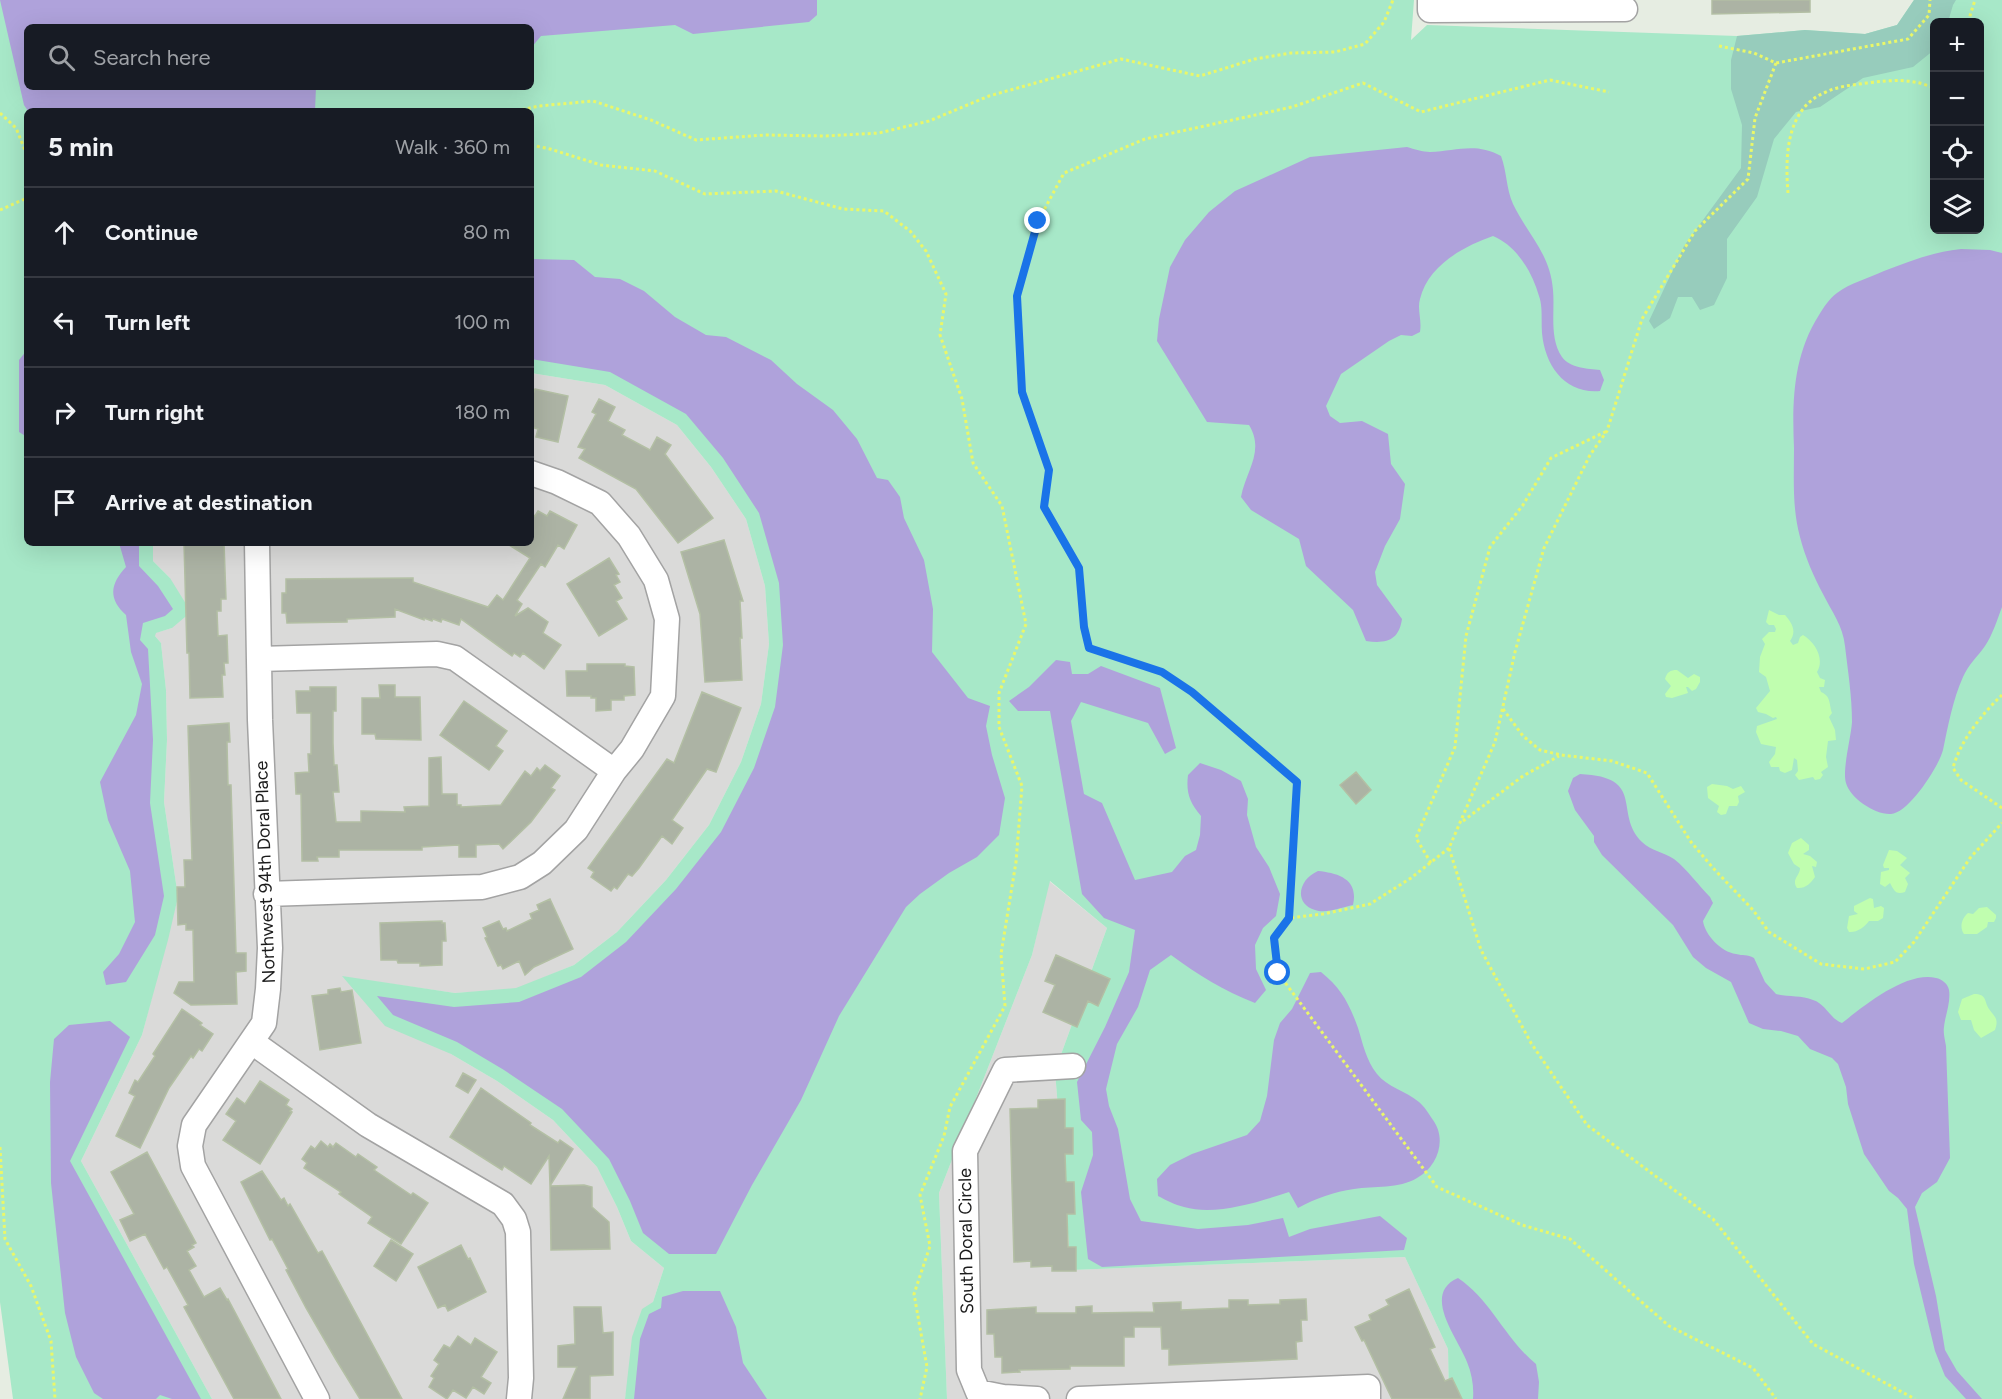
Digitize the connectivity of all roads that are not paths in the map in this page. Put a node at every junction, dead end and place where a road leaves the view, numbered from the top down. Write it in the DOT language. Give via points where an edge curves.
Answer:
graph roads {
  1 [pos="1430,0"];
  2 [pos="1625,9"];
  3 [pos="534,474"];
  4 [pos="257,546"];
  5 [pos="259,658"];
  6 [pos="614,771"];
  7 [pos="266,894"];
  8 [pos="252,1042"];
  9 [pos="1073,1066"];
  10 [pos="317,1399"];
  11 [pos="519,1399"];
  12 [pos="1037,1399"];
  13 [pos="1079,1399"];
  14 [pos="1368,1399"];
  1 -- 2 [label="street" via="1430,10"];
  3 -- 6 [label="street" via="600,502 629,536 656,580 667,619 663,696 632,749"];
  4 -- 5 [label="street, Northwest 94th Doral Place"];
  5 -- 6 [label="street" via="437,654 455,658"];
  5 -- 7 [label="street, Northwest 94th Doral Place"];
  6 -- 7 [label="street" via="576,830 542,863 520,877 483,887"];
  7 -- 8 [label="street, Northwest 94th Doral Place" via="268,989 264,1023"];
  8 -- 10 [label="street, Northwest 94th Doral Place" via="194,1125 190,1146 193,1166"];
  8 -- 11 [label="street" via="368,1125 503,1204 518,1232"];
  9 -- 12 [label="street, South Doral Circle" via="1005,1070 964,1151 969,1370 978,1392"];
  13 -- 14 [label="street" via="1368,1388"];
}
